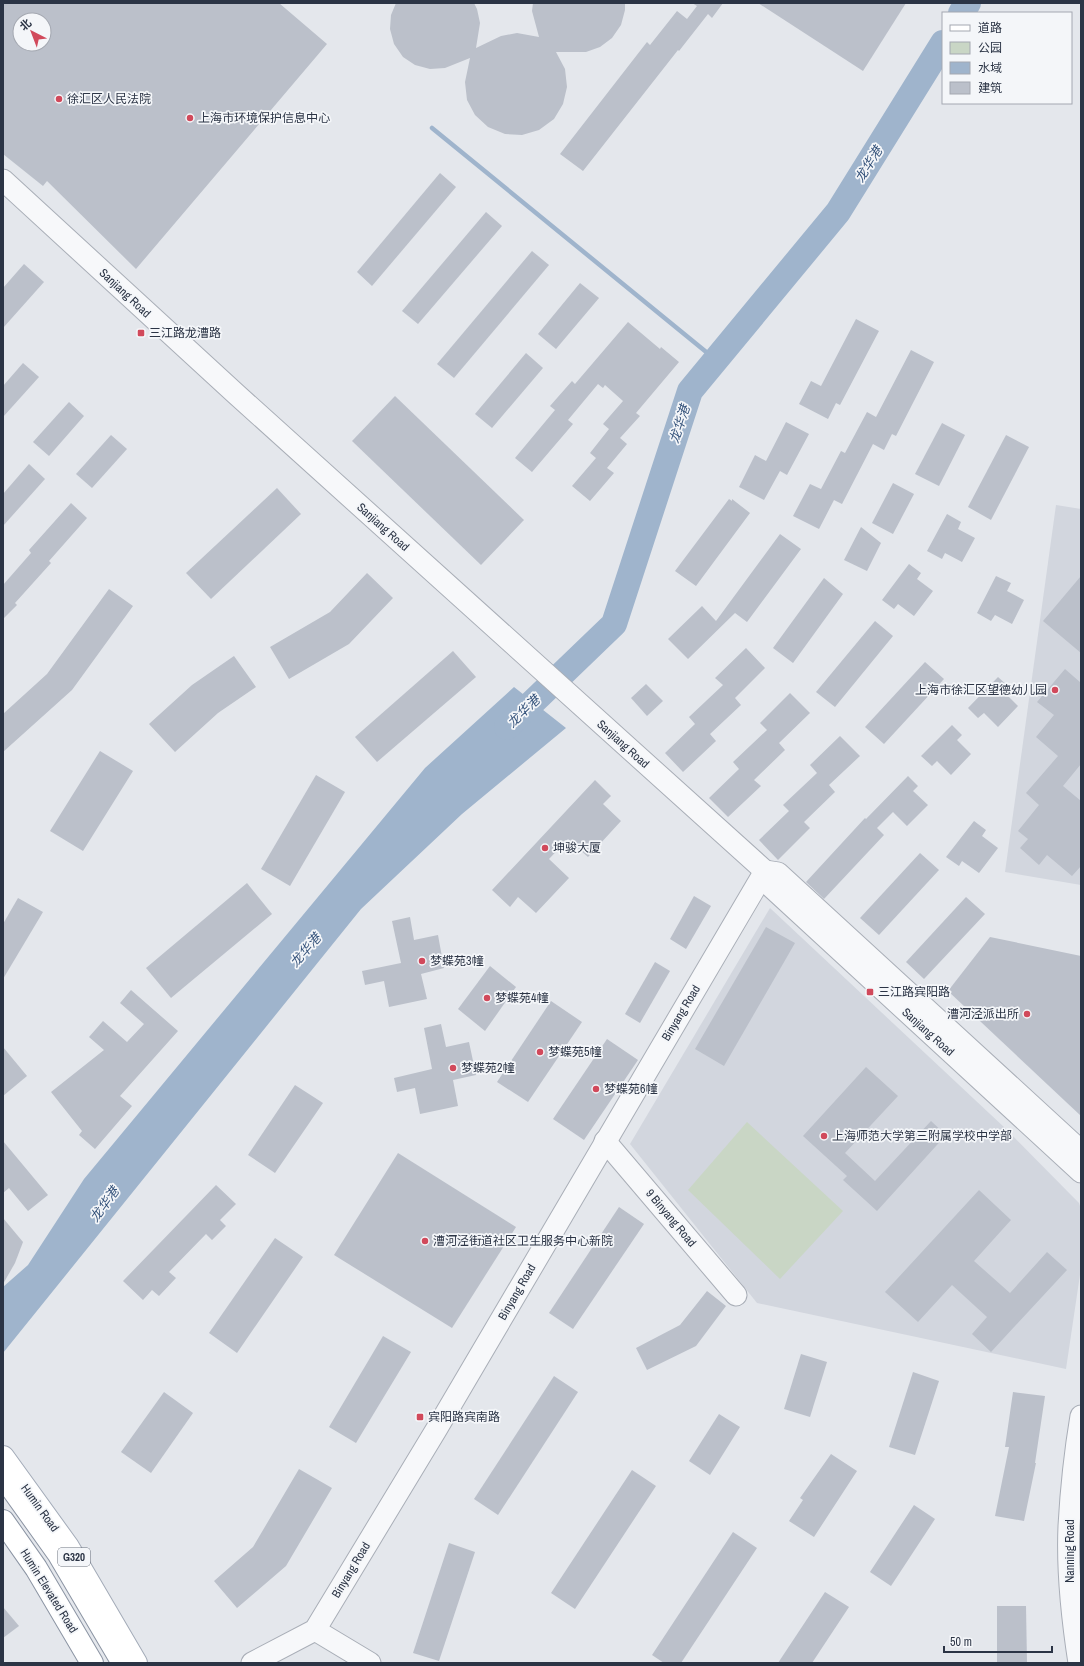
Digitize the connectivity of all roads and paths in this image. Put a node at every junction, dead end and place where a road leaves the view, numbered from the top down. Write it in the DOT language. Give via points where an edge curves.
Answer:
graph roads {
  1 [pos="3,180"];
  2 [pos="765,871"];
  3 [pos="605,1141"];
  4 [pos="1081,1151"];
  5 [pos="1081,1172"];
  6 [pos="736,1295"];
  7 [pos="1081,1416"];
  8 [pos="3,1457"];
  9 [pos="3,1476"];
  10 [pos="3,1521"];
  11 [pos="3,1533"];
  12 [pos="315,1630"];
  13 [pos="85,1663"];
  14 [pos="92,1663"];
  15 [pos="123,1663"];
  16 [pos="136,1663"];
  17 [pos="252,1663"];
  18 [pos="370,1663"];
  19 [pos="1079,1663"];
  1 -- 2 [label="street, Sanjiang Road" via="528,659"];
  2 -- 3 [label="street, Binyang Road"];
  2 -- 4 [label="street, Sanjiang Road" via="778,873"];
  2 -- 5 [label="street, Sanjiang Road" via="769,885"];
  3 -- 6 [label="street, 9 Binyang Road"];
  3 -- 12 [label="street, Binyang Road" via="436,1430"];
  7 -- 19 [label="street, Nanning Road" via="1072,1474 1069,1527 1070,1584"];
  8 -- 16 [label="main road, Humin Road / G320" via="68,1547"];
  9 -- 15 [label="main road" via="58,1553"];
  10 -- 14 [label="main road, Humin Elevated Road" via="36,1568"];
  11 -- 13 [label="main road" via="30,1570"];
  12 -- 17 [label="street"];
  12 -- 18 [label="street"];
}
